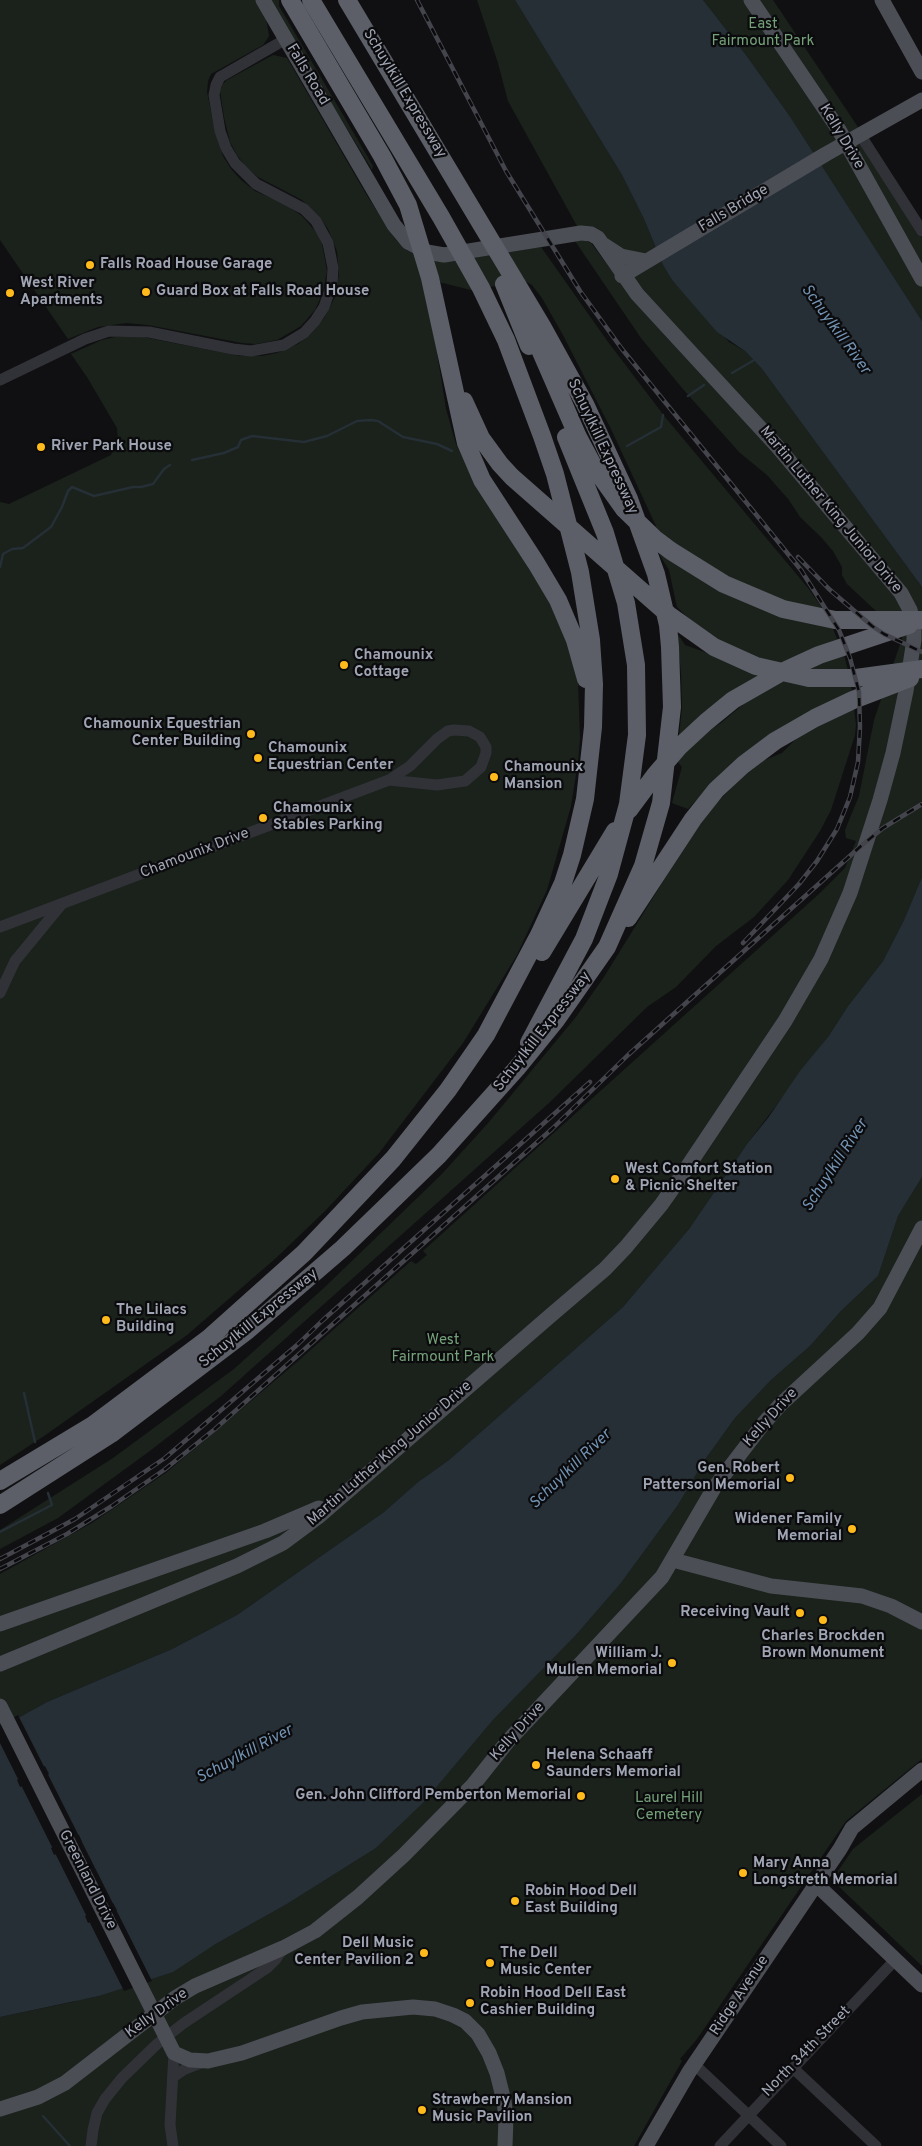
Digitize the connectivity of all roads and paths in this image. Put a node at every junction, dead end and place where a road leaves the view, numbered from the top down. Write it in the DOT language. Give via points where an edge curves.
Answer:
graph roads {
  1 [pos="263,0"];
  2 [pos="290,0"];
  3 [pos="311,0"];
  4 [pos="336,0"];
  5 [pos="751,0"];
  6 [pos="882,0"];
  7 [pos="350,5"];
  8 [pos="286,39"];
  9 [pos="922,72"];
  10 [pos="922,100"];
  11 [pos="386,125"];
  12 [pos="861,136"];
  13 [pos="847,143"];
  14 [pos="408,205"];
  15 [pos="468,212"];
  16 [pos="922,232"];
  17 [pos="601,243"];
  18 [pos="648,260"];
  19 [pos="622,276"];
  20 [pos="922,278"];
  21 [pos="510,283"];
  22 [pos="645,303"];
  23 [pos="450,370"];
  24 [pos="0,380"];
  25 [pos="922,621"];
  26 [pos="922,669"];
  27 [pos="922,674"];
  28 [pos="592,749"];
  29 [pos="389,780"];
  30 [pos="62,904"];
  31 [pos="0,927"];
  32 [pos="607,947"];
  33 [pos="0,993"];
  34 [pos="486,1035"];
  35 [pos="517,1068"];
  36 [pos="922,1228"];
  37 [pos="0,1481"];
  38 [pos="338,1498"];
  39 [pos="0,1506"];
  40 [pos="266,1531"];
  41 [pos="283,1543"];
  42 [pos="673,1560"];
  43 [pos="916,1619"];
  44 [pos="0,1624"];
  45 [pos="922,1626"];
  46 [pos="0,1664"];
  47 [pos="0,1706"];
  48 [pos="922,1770"];
  49 [pos="922,1782"];
  50 [pos="840,1849"];
  51 [pos="816,1884"];
  52 [pos="283,1948"];
  53 [pos="895,1960"];
  54 [pos="922,1985"];
  55 [pos="174,2053"];
  56 [pos="208,2061"];
  57 [pos="694,2064"];
  58 [pos="793,2068"];
  59 [pos="173,2077"];
  60 [pos="0,2109"];
  61 [pos="748,2115"];
  62 [pos="91,2146"];
  63 [pos="173,2146"];
  64 [pos="505,2146"];
  65 [pos="646,2146"];
  66 [pos="720,2146"];
  67 [pos="780,2146"];
  68 [pos="876,2146"];
  1 -- 8 [label="main road"];
  2 -- 14 [label="highway"];
  3 -- 11 [label="highway, Schuylkill Expressway"];
  4 -- 15 [label="highway"];
  5 -- 13 [label="main road, Kelly Drive"];
  6 -- 9 [label="main road"];
  7 -- 15 [label="highway, Schuylkill Expressway"];
  8 -- 17 [label="main road, Falls Road" via="394,225 416,248 452,255 581,233 591,234"];
  8 -- 24 [label="street, Falls Road" via="220,77 215,103 226,148 241,170 256,184 304,209 325,236 331,252 333,276 330,293 320,315 310,327 284,345 251,351 150,332 102,332"];
  10 -- 12 [label="main road, Falls Bridge"];
  11 -- 14 [label="highway"];
  11 -- 28 [label="highway, Schuylkill Expressway" via="481,288 530,400 555,474 588,617 593,662"];
  12 -- 13 [label="main road, Falls Bridge"];
  12 -- 16 [label="street"];
  13 -- 18 [label="main road, Falls Bridge"];
  13 -- 20 [label="main road, Kelly Drive"];
  14 -- 23 [label="highway" via="430,278"];
  15 -- 21 [label="highway, Schuylkill Expressway"];
  17 -- 18 [label="main road, Falls Road" via="621,256"];
  17 -- 19 [label="main road"];
  18 -- 19 [label="main road, Falls Bridge"];
  18 -- 22 [label="main road" via="640,283"];
  19 -- 22 [label="main road, Martin Luther King Junior Drive"];
  21 -- 25 [label="highway" via="586,453 624,509 655,539 704,573 783,609 817,618"];
  21 -- 32 [label="highway, Schuylkill Expressway" via="581,396 617,471 644,541 668,625 672,706 661,803 643,866"];
  21 -- 35 [label="highway" via="612,553 630,621 638,687 637,735 628,804 609,874 587,932"];
  22 -- 38 [label="main road, Martin Luther King Junior Drive" via="776,445 876,561 906,602 914,633 893,754 850,893 815,972 661,1205 604,1269"];
  23 -- 26 [label="highway" via="473,423 500,464 669,615 702,639 741,660 782,673 825,679 869,677"];
  23 -- 28 [label="highway" via="463,435 473,463 492,498 547,580 575,640 585,678"];
  25 -- 34 [label="highway" via="839,648 764,682 719,711 679,747 633,804"];
  27 -- 32 [label="highway" via="815,718 775,741 744,765 716,790 693,819 641,901"];
  28 -- 34 [label="highway, Schuylkill Expressway" via="585,799 563,883"];
  29 -- 29 [label="street, Chamounix Drive" via="437,785 464,781 481,767 486,747 480,737 469,731 448,731 410,766"];
  29 -- 30 [label="street, Chamounix Drive"];
  30 -- 31 [label="street, Chamounix Drive"];
  30 -- 33 [label="street" via="16,961"];
  32 -- 35 [label="highway, Schuylkill Expressway" via="569,1004"];
  34 -- 37 [label="highway, Schuylkill Expressway" via="448,1090 393,1159 273,1282 202,1343 93,1425"];
  35 -- 39 [label="highway, Schuylkill Expressway" via="408,1186 264,1317 111,1434"];
  36 -- 42 [label="main road, Kelly Drive" via="880,1308 767,1418 714,1488"];
  38 -- 40 [label="main road"];
  38 -- 41 [label="main road, Martin Luther King Junior Drive"];
  40 -- 41 [label="main road" via="273,1532"];
  40 -- 44 [label="main road"];
  41 -- 46 [label="main road, Martin Luther King Junior Drive" via="237,1566"];
  42 -- 43 [label="main road" via="771,1586 862,1596"];
  42 -- 52 [label="main road, Kelly Drive" via="655,1585 508,1741 474,1785 404,1855 315,1931"];
  43 -- 45 [label="main road"];
  47 -- 55 [label="main road, Greenland Drive"];
  48 -- 50 [label="main road, Ridge Avenue" via="857,1823"];
  49 -- 50 [label="main road, Ridge Avenue"];
  50 -- 51 [label="main road, Ridge Avenue"];
  51 -- 53 [label="main road"];
  51 -- 57 [label="main road, Ridge Avenue"];
  52 -- 60 [label="main road, Kelly Drive" via="195,1986 65,2083 38,2097"];
  52 -- 62 [label="street" via="267,1968 184,2023 122,2078 97,2113"];
  53 -- 54 [label="main road"];
  53 -- 58 [label="street, North 34th Street"];
  55 -- 56 [label="main road" via="190,2060"];
  55 -- 59 [label="street"];
  56 -- 59 [label="street"];
  56 -- 64 [label="main road" via="242,2053 362,2012 413,2007 440,2011 471,2026 491,2058 504,2101"];
  57 -- 61 [label="street"];
  57 -- 65 [label="main road, Ridge Avenue"];
  58 -- 61 [label="street, North 34th Street"];
  58 -- 68 [label="street"];
  59 -- 63 [label="street" via="170,2125"];
  61 -- 66 [label="street, North 34th Street"];
  61 -- 67 [label="street"];
}
